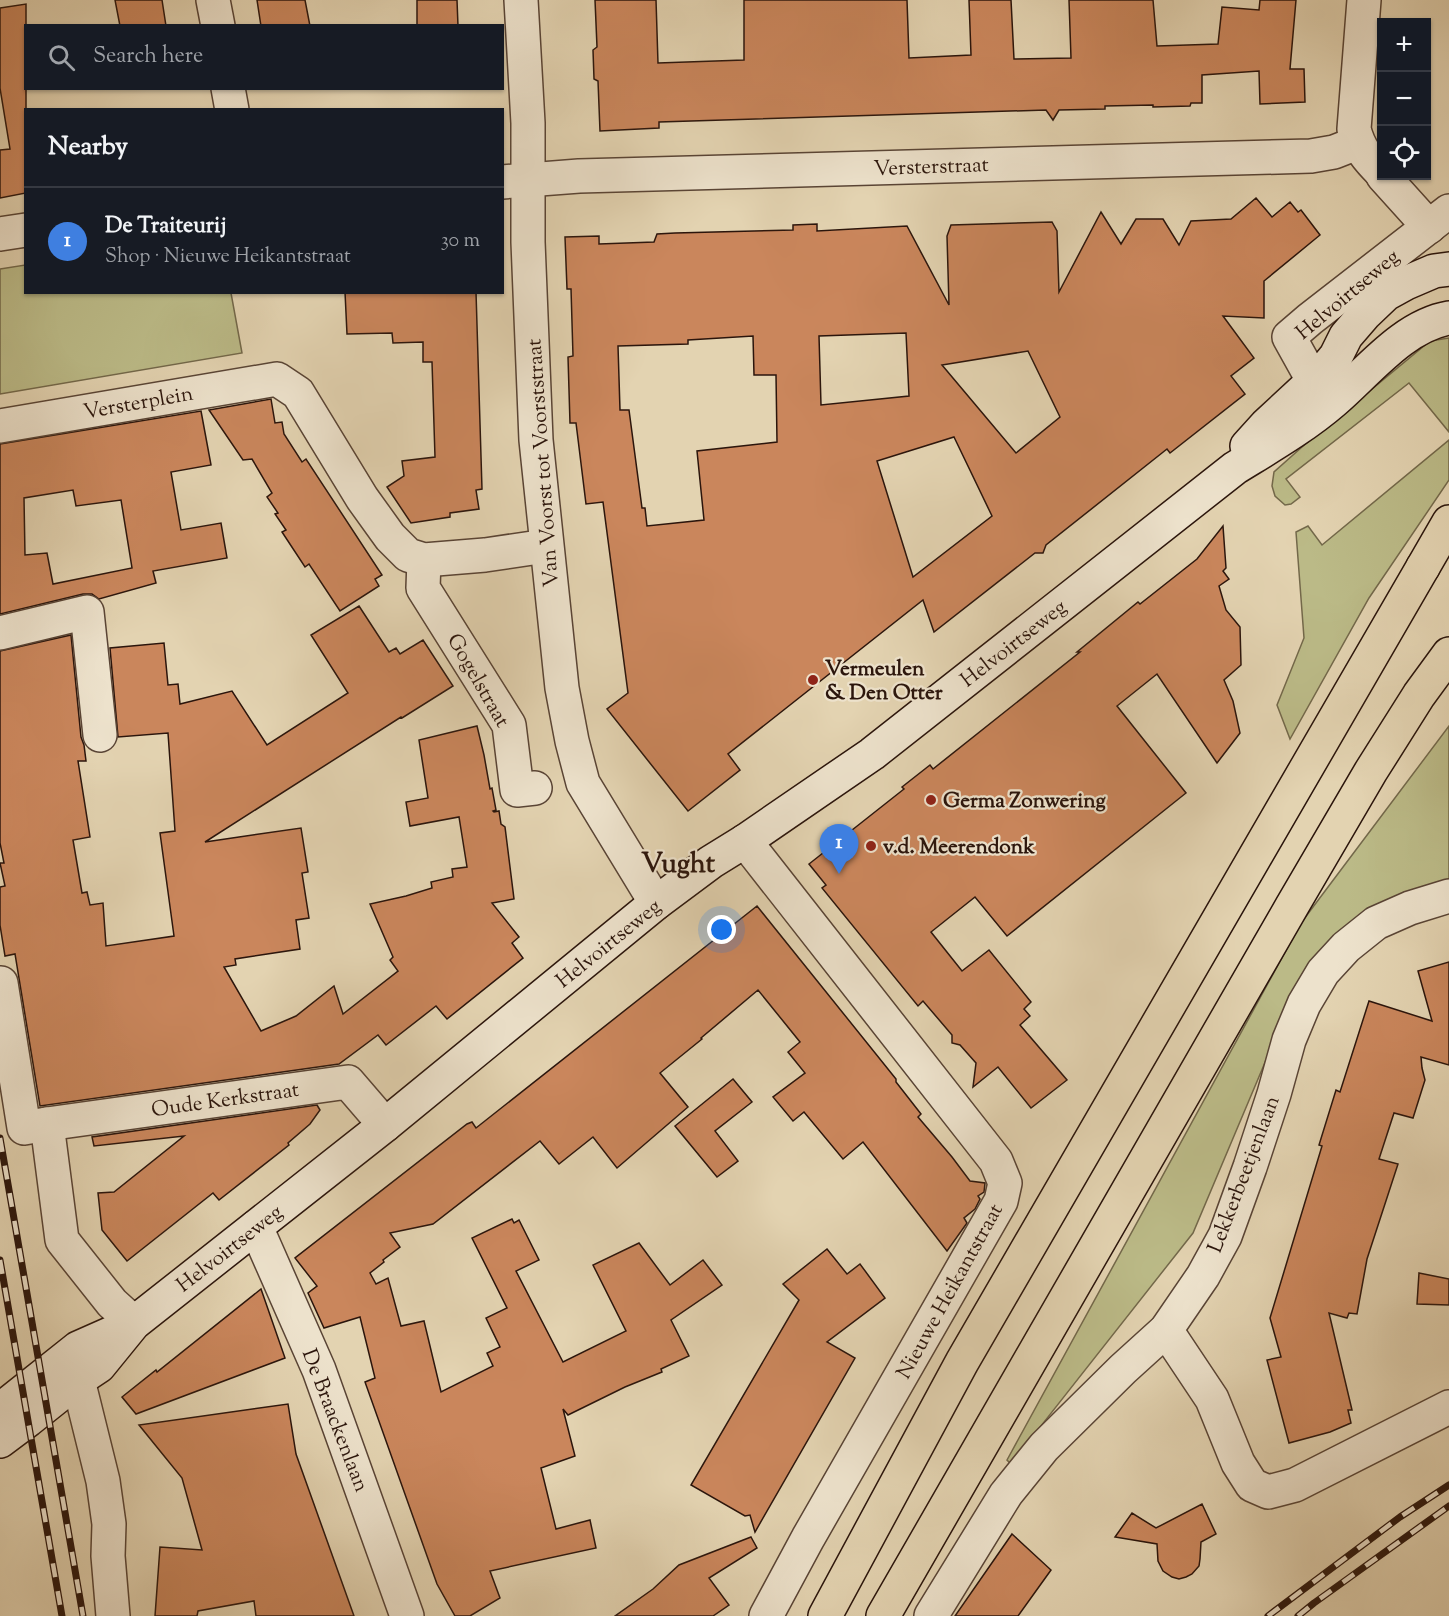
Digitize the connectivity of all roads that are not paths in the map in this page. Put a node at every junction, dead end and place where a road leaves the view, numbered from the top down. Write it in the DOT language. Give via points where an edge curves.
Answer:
graph roads {
  1 [pos="213,0"];
  2 [pos="521,0"];
  3 [pos="1364,0"];
  4 [pos="218,24"];
  5 [pos="228,90"];
  6 [pos="232,108"];
  7 [pos="1358,143"];
  8 [pos="1377,169"];
  9 [pos="1390,180"];
  10 [pos="515,181"];
  11 [pos="1442,221"];
  12 [pos="24,230"];
  13 [pos="0,234"];
  14 [pos="1449,269"];
  15 [pos="1449,318"];
  16 [pos="1322,393"];
  17 [pos="0,426"];
  18 [pos="1449,522"];
  19 [pos="546,546"];
  20 [pos="424,560"];
  21 [pos="0,633"];
  22 [pos="1449,654"];
  23 [pos="100,735"];
  24 [pos="535,788"];
  25 [pos="745,841"];
  26 [pos="1449,896"];
  27 [pos="656,903"];
  28 [pos="1,983"];
  29 [pos="375,1113"];
  30 [pos="47,1124"];
  31 [pos="256,1227"];
  32 [pos="134,1323"];
  33 [pos="1166,1330"];
  34 [pos="78,1380"];
  35 [pos="1449,1407"];
  36 [pos="0,1410"];
  37 [pos="0,1441"];
  38 [pos="113,1616"];
  39 [pos="407,1616"];
  40 [pos="765,1616"];
  41 [pos="825,1616"];
  42 [pos="883,1616"];
  43 [pos="931,1616"];
  1 -- 4 [label="street"];
  2 -- 10 [label="street, Van Voorst tot Voorststraat" via="528,123"];
  3 -- 7 [label="street" via="1354,129"];
  5 -- 6 [label="street"];
  7 -- 8 [label="street"];
  7 -- 10 [label="street, Versterstraat" via="1311,156"];
  9 -- 11 [label="street"];
  10 -- 19 [label="street, Van Voorst tot Voorststraat" via="528,242 536,428"];
  11 -- 16 [label="street, Helvoirtseweg" via="1289,338"];
  12 -- 13 [label="street"];
  14 -- 16 [label="street, Helvoirtseweg" via="1406,283 1386,294 1365,314 1346,336"];
  15 -- 16 [label="street, Helvoirtseweg" via="1423,326"];
  16 -- 25 [label="street, Helvoirtseweg" via="1281,440 1235,468 872,754"];
  17 -- 20 [label="street, Versterplein" via="277,379 298,393 390,537 408,555"];
  18 -- 41 [label="main road" via="962,1362"];
  19 -- 20 [label="street"];
  19 -- 27 [label="street, Van Voorst tot Voorststraat" via="562,688 584,783"];
  20 -- 24 [label="street, Gogelstraat" via="423,588 509,725 517,790"];
  21 -- 23 [label="street" via="87,612"];
  22 -- 42 [label="main road" via="1366,780"];
  25 -- 27 [label="street, Helvoirtseweg"];
  25 -- 40 [label="street, Nieuwe Heikantstraat" via="996,1161 1005,1183 1001,1201"];
  26 -- 33 [label="street, Lekkerbeetjenlaan" via="1376,923 1323,972 1289,1040 1271,1105 1225,1236"];
  27 -- 29 [label="street, Helvoirtseweg"];
  28 -- 30 [label="street" via="24,1128"];
  29 -- 30 [label="street, Oude Kerkstraat" via="348,1082"];
  29 -- 31 [label="street, Helvoirtseweg"];
  30 -- 32 [label="street" via="62,1240 112,1303"];
  31 -- 32 [label="street, Helvoirtseweg"];
  31 -- 39 [label="street, De Braackenlaan" via="319,1370"];
  32 -- 34 [label="street, Helvoirtseweg" via="99,1366"];
  32 -- 36 [label="street, Helvoirtseweg" via="78,1348"];
  33 -- 35 [label="street" via="1212,1399 1238,1463 1252,1485 1268,1492 1295,1485"];
  33 -- 43 [label="street, Lekkerbeetjenlaan" via="1044,1447 1006,1494"];
  34 -- 37 [label="street, Helvoirtseweg"];
  34 -- 38 [label="street" via="103,1481"];
}
